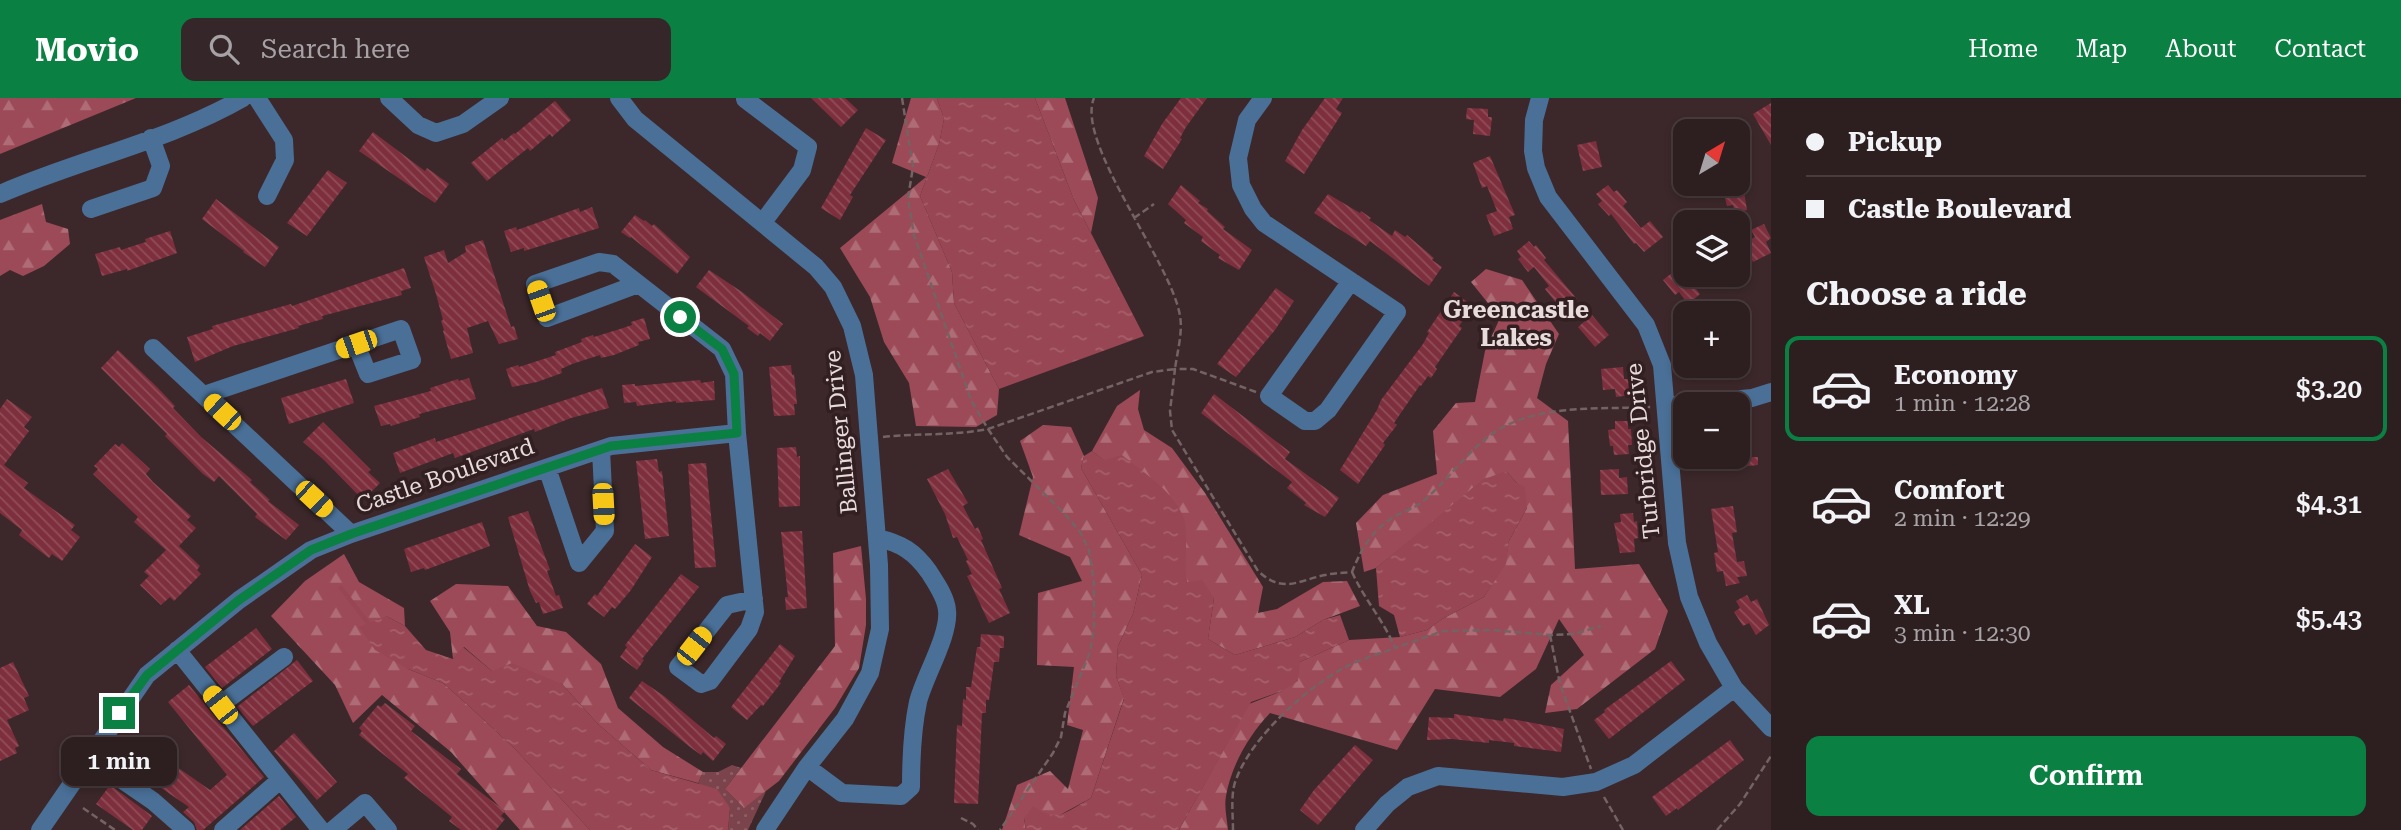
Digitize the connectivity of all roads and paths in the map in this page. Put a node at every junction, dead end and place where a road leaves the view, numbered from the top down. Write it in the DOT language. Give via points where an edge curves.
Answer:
graph roads {
  1 [pos="243,98"];
  2 [pos="257,98"];
  3 [pos="389,98"];
  4 [pos="500,98"];
  5 [pos="618,98"];
  6 [pos="902,98"];
  7 [pos="1094,98"];
  8 [pos="1263,98"];
  9 [pos="1540,98"];
  10 [pos="745,99"];
  11 [pos="151,138"];
  12 [pos="0,194"];
  13 [pos="267,196"];
  14 [pos="1154,204"];
  15 [pos="91,209"];
  16 [pos="1134,218"];
  17 [pos="764,222"];
  18 [pos="1351,281"];
  19 [pos="638,284"];
  20 [pos="356,344"];
  21 [pos="153,348"];
  22 [pos="1175,369"];
  23 [pos="1771,392"];
  24 [pos="204,395"];
  25 [pos="1269,396"];
  26 [pos="1666,406"];
  27 [pos="988,429"];
  28 [pos="737,433"];
  29 [pos="869,438"];
  30 [pos="601,450"];
  31 [pos="547,468"];
  32 [pos="351,534"];
  33 [pos="877,538"];
  34 [pos="1352,572"];
  35 [pos="754,598"];
  36 [pos="1601,626"];
  37 [pos="1550,635"];
  38 [pos="1395,648"];
  39 [pos="177,650"];
  40 [pos="284,657"];
  41 [pos="1734,688"];
  42 [pos="220,705"];
  43 [pos="1771,727"];
  44 [pos="1771,756"];
  45 [pos="89,757"];
  46 [pos="807,767"];
  47 [pos="280,780"];
  48 [pos="1596,782"];
  49 [pos="83,808"];
  50 [pos="961,818"];
  51 [pos="40,830"];
  52 [pos="115,830"];
  53 [pos="186,830"];
  54 [pos="223,830"];
  55 [pos="321,830"];
  56 [pos="333,830"];
  57 [pos="388,830"];
  58 [pos="765,830"];
  59 [pos="978,830"];
  60 [pos="1000,830"];
  61 [pos="1233,830"];
  62 [pos="1364,830"];
  63 [pos="1623,830"];
  64 [pos="1717,830"];
  1 -- 11 [label="street"];
  2 -- 13 [label="street" via="284,140 285,160"];
  3 -- 4 [label="street" via="418,125 436,133 463,124"];
  5 -- 17 [label="street, Ballinger Drive" via="635,120"];
  6 -- 27 [label="path" via="912,167 908,198 914,235 971,400"];
  7 -- 16 [label="path" via="1090,107 1095,134"];
  8 -- 18 [label="street" via="1247,120 1242,139 1238,158 1241,185 1264,223"];
  9 -- 26 [label="street, Turbridge Drive" via="1533,151 1540,178 1548,197 1646,325 1662,365"];
  10 -- 17 [label="street" via="808,147 802,170"];
  11 -- 12 [label="street"];
  11 -- 15 [label="street" via="161,166 153,188"];
  14 -- 16 [label="path"];
  16 -- 22 [label="path" via="1180,317"];
  17 -- 29 [label="street, Ballinger Drive" via="833,287 852,326 864,375"];
  18 -- 25 [label="street"];
  18 -- 25 [label="street" via="1397,313 1328,410 1314,421 1305,421"];
  19 -- 19 [label="street" via="613,264 599,262 535,284 547,318"];
  19 -- 28 [label="street" via="722,349 734,374"];
  20 -- 24 [label="street"];
  21 -- 24 [label="street"];
  22 -- 25 [label="path" via="1193,369"];
  22 -- 27 [label="path" via="1152,372"];
  22 -- 34 [label="path" via="1172,430 1258,571 1282,585"];
  23 -- 26 [label="street"];
  24 -- 32 [label="street"];
  26 -- 34 [label="path" via="1545,412 1503,426 1419,505 1373,531"];
  26 -- 41 [label="street, Turbridge Drive" via="1677,544 1689,597"];
  27 -- 29 [label="path"];
  27 -- 60 [label="path" via="1007,457 1080,532 1089,550 1094,583 1090,652 1065,713 1061,737"];
  28 -- 30 [label="street, Castle Boulevard"];
  28 -- 35 [label="street"];
  29 -- 33 [label="street, Ballinger Drive"];
  30 -- 31 [label="street, Castle Boulevard"];
  30 -- 31 [label="street" via="605,531 579,563"];
  31 -- 32 [label="street, Castle Boulevard"];
  32 -- 39 [label="street, Castle Boulevard" via="311,550"];
  33 -- 46 [label="street, Ballinger Drive" via="880,629 870,673 845,719"];
  33 -- 46 [label="street" via="904,545 922,562 948,611 919,699 912,733 911,787 901,796 842,793"];
  34 -- 38 [label="path"];
  35 -- 35 [label="street" via="727,604 678,667 701,684 710,681 749,629"];
  36 -- 37 [label="path"];
  37 -- 38 [label="path" via="1444,631"];
  37 -- 48 [label="path" via="1560,684"];
  38 -- 61 [label="path" via="1339,671 1267,729 1236,779"];
  39 -- 42 [label="street"];
  39 -- 45 [label="street, Castle Boulevard" via="147,675"];
  40 -- 42 [label="street"];
  41 -- 43 [label="street, Turbridge Drive"];
  41 -- 48 [label="street" via="1634,765"];
  42 -- 47 [label="street"];
  44 -- 64 [label="path"];
  45 -- 51 [label="street, Castle Boulevard"];
  45 -- 53 [label="street"];
  46 -- 58 [label="street, Ballinger Drive"];
  47 -- 54 [label="street"];
  47 -- 55 [label="street"];
  48 -- 62 [label="street" via="1563,787 1438,776 1408,787"];
  48 -- 63 [label="path"];
  49 -- 52 [label="path"];
  50 -- 59 [label="path"];
  56 -- 57 [label="street" via="365,803"];
}
